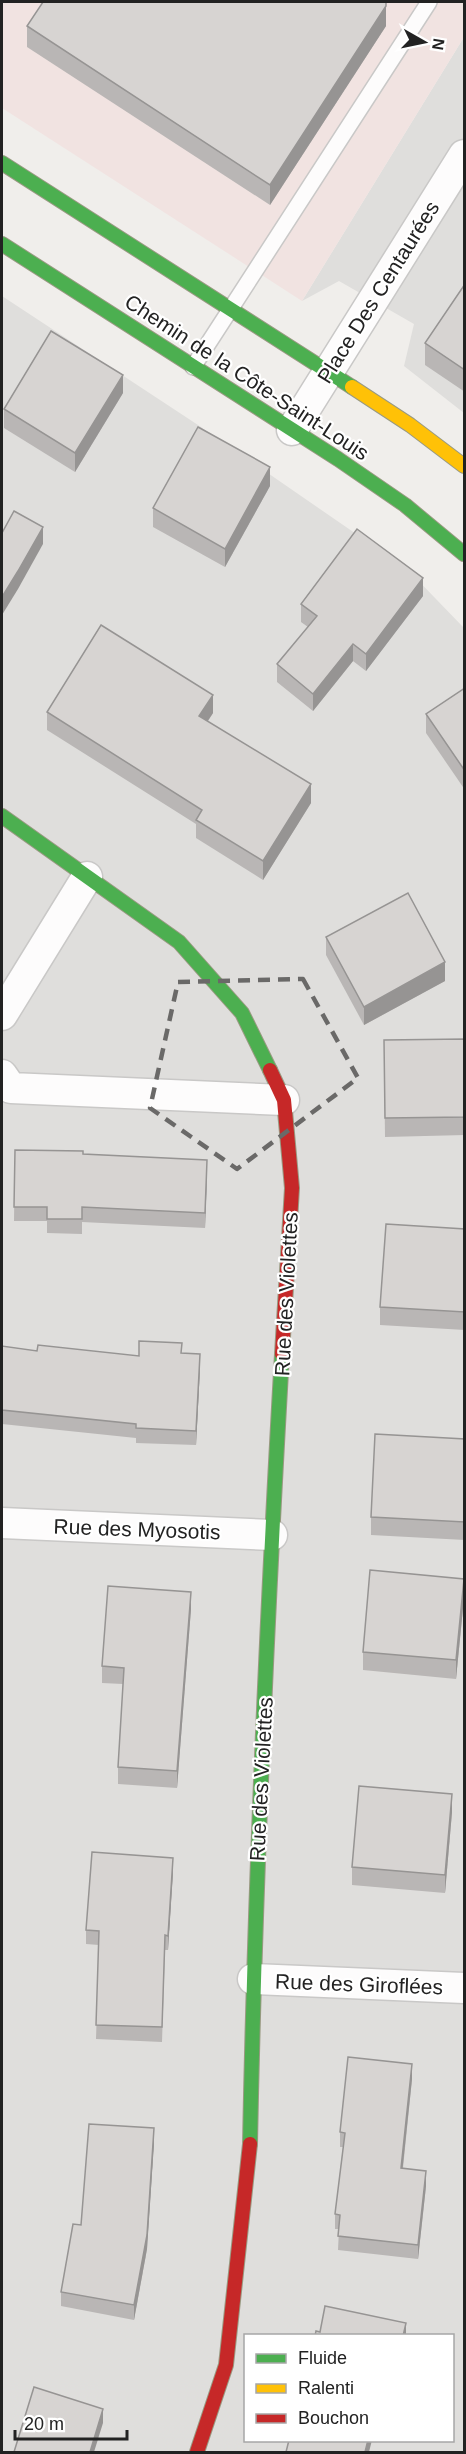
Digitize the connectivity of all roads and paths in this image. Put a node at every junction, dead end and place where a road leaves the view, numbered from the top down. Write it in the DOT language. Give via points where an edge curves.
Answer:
graph roads {
  1 [pos="429,2"];
  2 [pos="465,155"];
  3 [pos="2,163"];
  4 [pos="2,244"];
  5 [pos="230,308"];
  6 [pos="193,367"];
  7 [pos="328,371"];
  8 [pos="292,430"];
  9 [pos="465,466"];
  10 [pos="465,554"];
  11 [pos="2,816"];
  12 [pos="87,877"];
  13 [pos="2,1015"];
  14 [pos="2,1075"];
  15 [pos="284,1100"];
  16 [pos="2,1523"];
  17 [pos="272,1534"];
  18 [pos="253,1979"];
  19 [pos="465,1988"];
  20 [pos="197,2452"];
  1 -- 5 [label="lane"];
  2 -- 7 [label="street, Place Des Centaurées"];
  3 -- 5 [label="street"];
  4 -- 6 [label="street, Chemin de la Côte-Saint-Louis"];
  5 -- 6 [label="lane"];
  5 -- 7 [label="street"];
  6 -- 8 [label="street, Chemin de la Côte-Saint-Louis"];
  7 -- 8 [label="street, Place Des Centaurées"];
  7 -- 9 [label="street"];
  8 -- 10 [label="street, Chemin de la Côte-Saint-Louis" via="405,505"];
  11 -- 12 [label="street, Rue des Violettes"];
  12 -- 13 [label="street"];
  12 -- 15 [label="street, Rue des Violettes" via="179,942 242,1013"];
  14 -- 15 [label="street" via="11,1088"];
  15 -- 17 [label="street, Rue des Violettes" via="292,1188"];
  16 -- 17 [label="street, Rue des Myosotis"];
  17 -- 18 [label="street, Rue des Violettes"];
  18 -- 19 [label="street, Rue des Giroflées"];
  18 -- 20 [label="street, Rue des Violettes" via="250,2157 229,2343 226,2365"];
}
